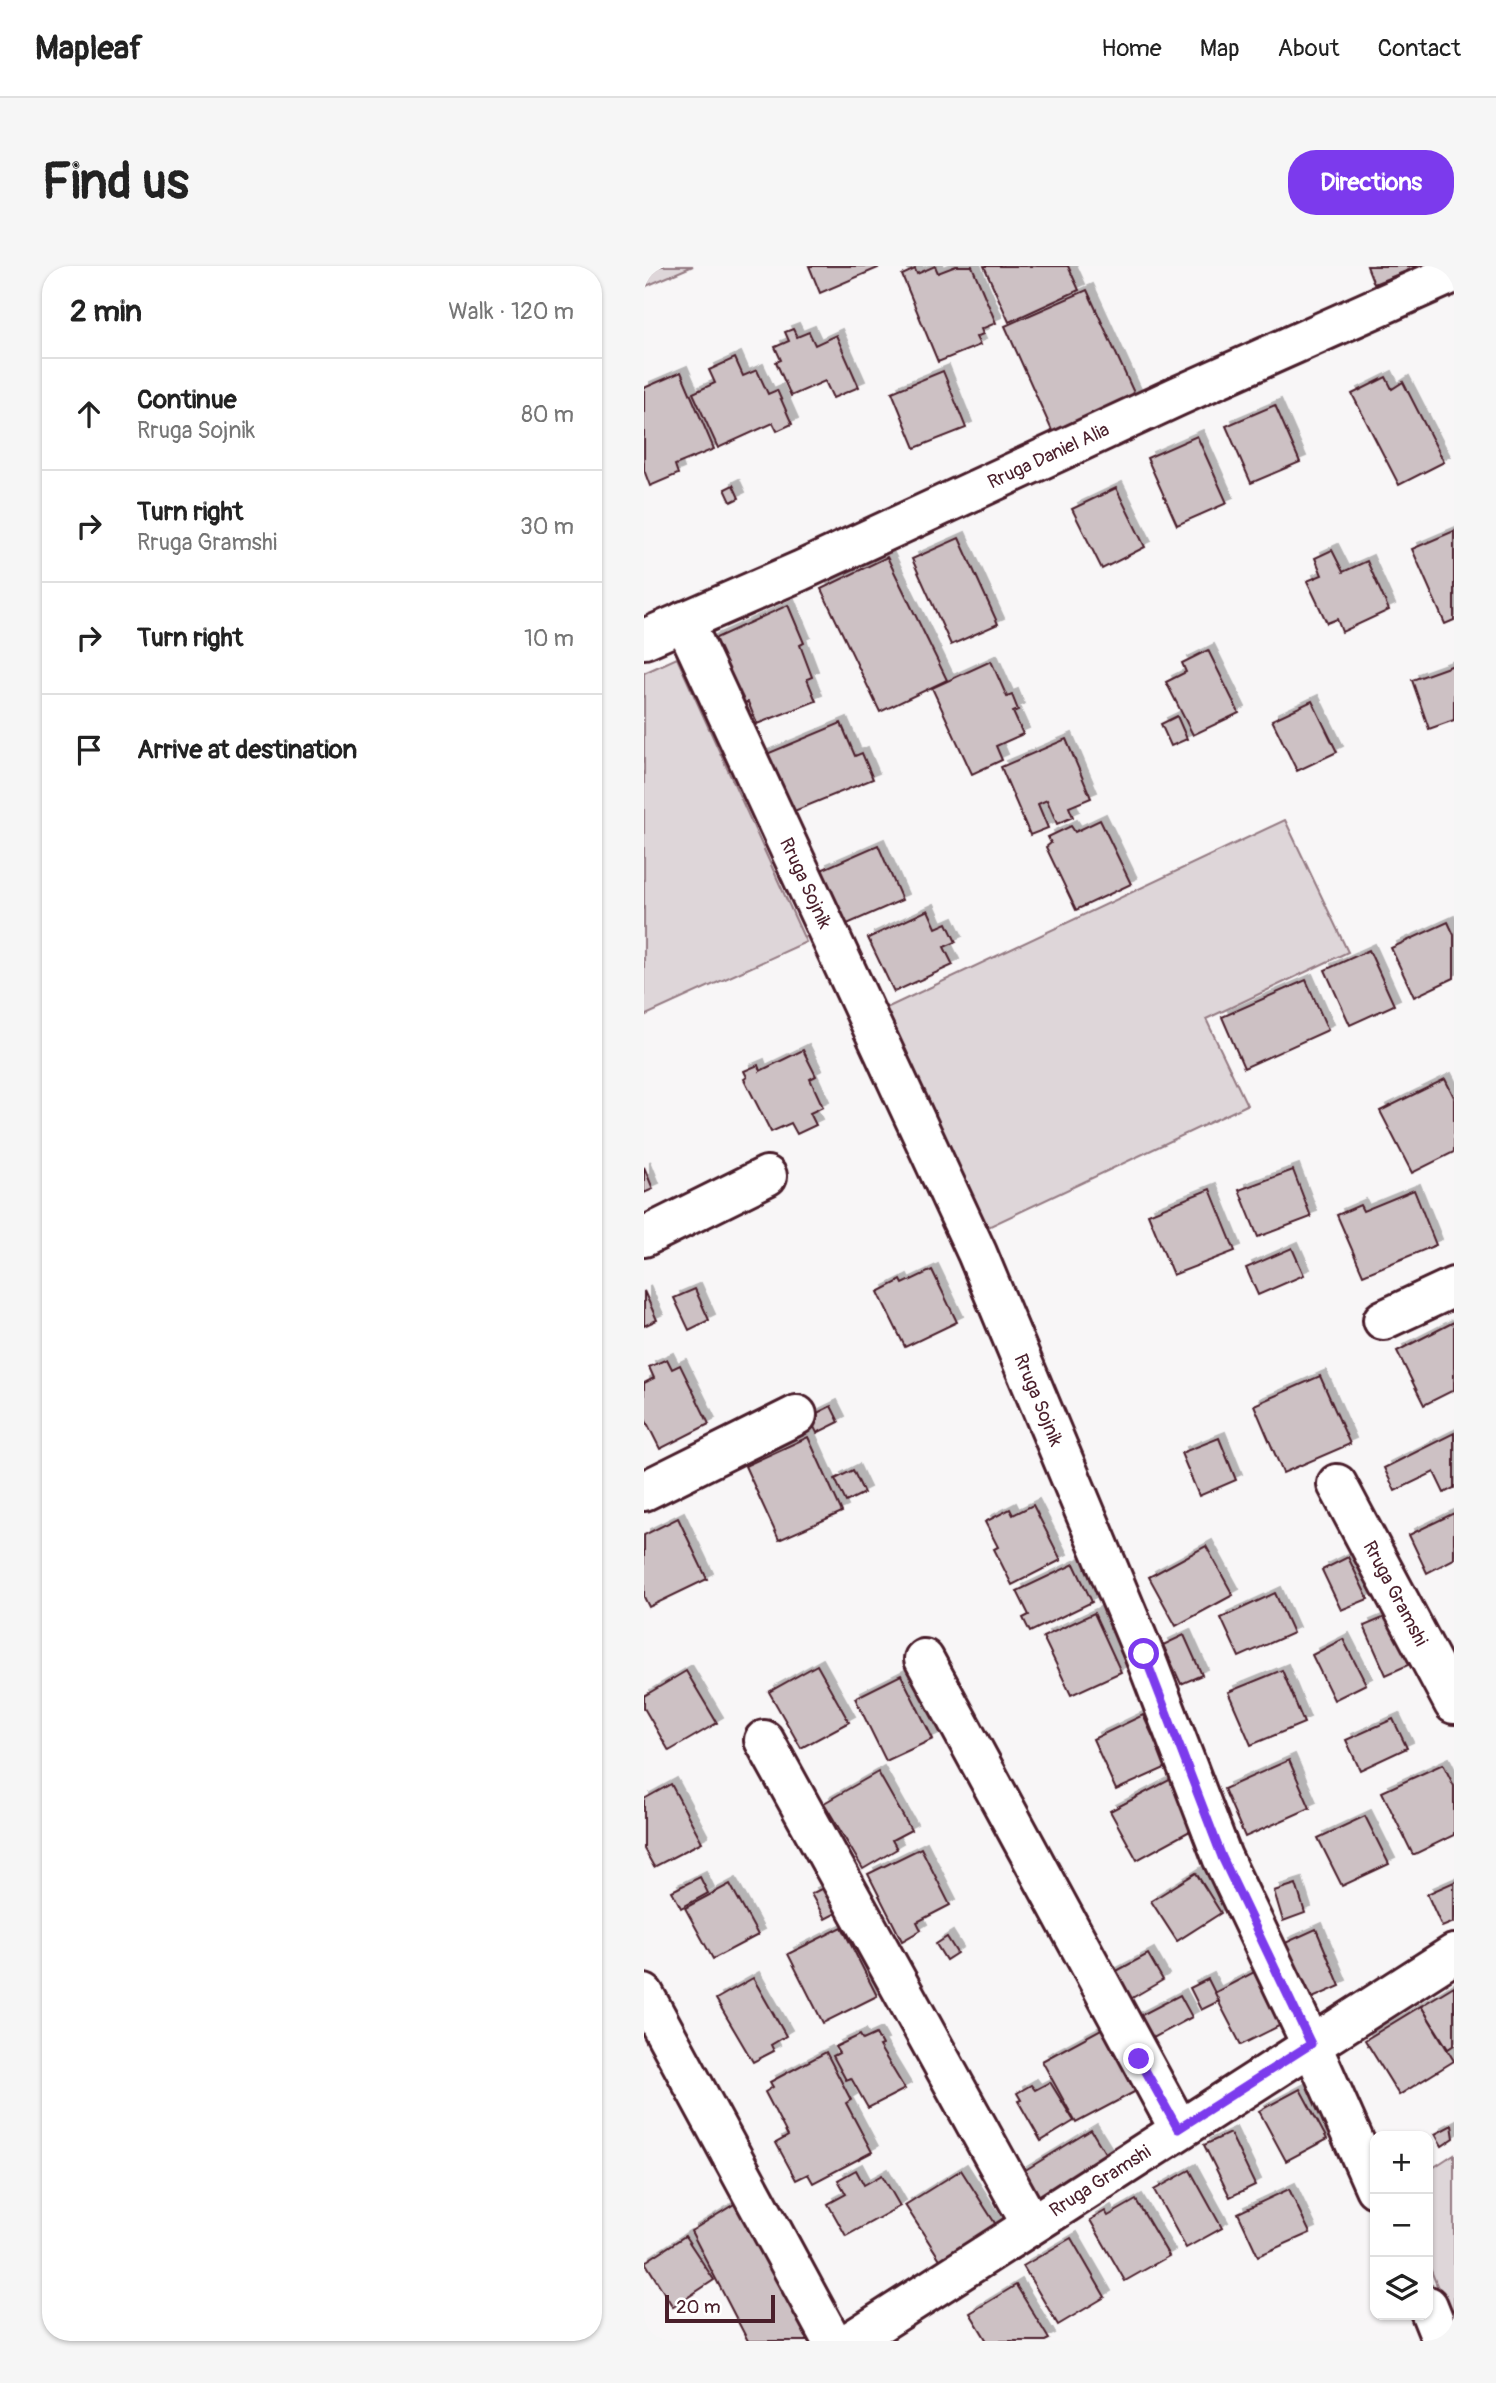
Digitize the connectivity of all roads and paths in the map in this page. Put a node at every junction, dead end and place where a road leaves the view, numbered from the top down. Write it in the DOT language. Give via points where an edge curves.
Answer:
graph roads {
  1 [pos="1454,273"];
  2 [pos="684,621"];
  3 [pos="644,639"];
  4 [pos="767,1176"];
  5 [pos="644,1237"];
  6 [pos="1454,1287"];
  7 [pos="1383,1320"];
  8 [pos="797,1415"];
  9 [pos="1337,1484"];
  10 [pos="644,1491"];
  11 [pos="924,1659"];
  12 [pos="1454,1704"];
  13 [pos="764,1741"];
  14 [pos="1454,1954"];
  15 [pos="644,1994"];
  16 [pos="1311,2044"];
  17 [pos="1178,2129"];
  18 [pos="1370,2177"];
  19 [pos="1031,2224"];
  20 [pos="1433,2318"];
  21 [pos="832,2341"];
  22 [pos="851,2341"];
  23 [pos="1442,2341"];
  1 -- 2 [label="street, Rruga Daniel Alia"];
  2 -- 3 [label="street, Rruga Daniel Alia"];
  2 -- 16 [label="street, Rruga Sojnik" via="977,1253 1144,1654 1222,1857"];
  4 -- 5 [label="street"];
  6 -- 7 [label="street"];
  8 -- 10 [label="street"];
  9 -- 12 [label="street, Rruga Gramshi"];
  11 -- 17 [label="street"];
  13 -- 19 [label="street"];
  14 -- 16 [label="street, Rruga Gramshi"];
  15 -- 21 [label="street"];
  16 -- 17 [label="street, Rruga Gramshi"];
  16 -- 18 [label="street, Rruga Sojnik"];
  17 -- 19 [label="street, Rruga Gramshi"];
  19 -- 22 [label="street, Rruga Gramshi"];
  20 -- 23 [label="street"];
}
